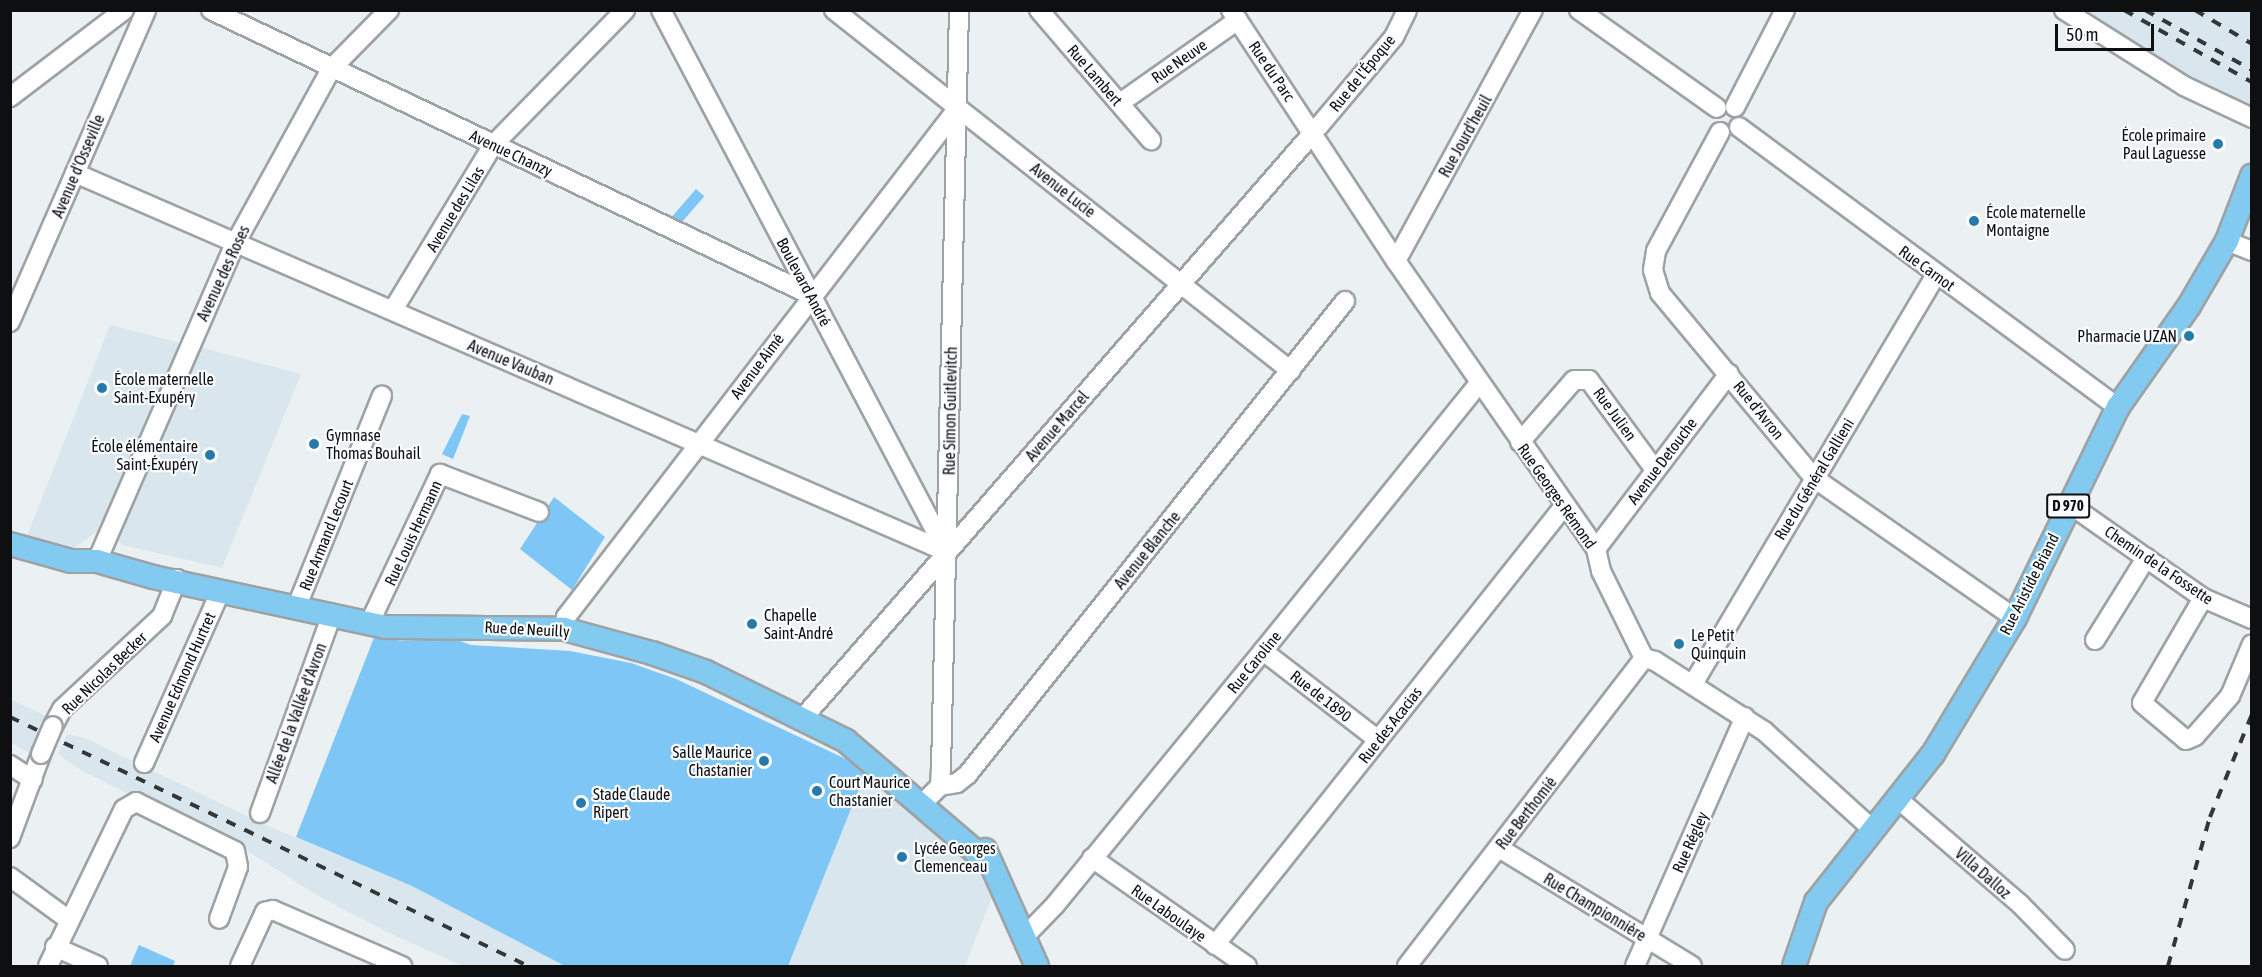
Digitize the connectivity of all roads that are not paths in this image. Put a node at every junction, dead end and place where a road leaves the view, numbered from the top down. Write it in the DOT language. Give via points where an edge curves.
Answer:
graph roads {
  1 [pos="124,10"];
  2 [pos="146,10"];
  3 [pos="211,10"];
  4 [pos="390,10"];
  5 [pos="625,10"];
  6 [pos="661,10"];
  7 [pos="834,10"];
  8 [pos="959,10"];
  9 [pos="1039,10"];
  10 [pos="1407,10"];
  11 [pos="1533,10"];
  12 [pos="1785,10"];
  13 [pos="2064,10"];
  14 [pos="1579,11"];
  15 [pos="1235,15"];
  16 [pos="331,69"];
  17 [pos="10,97"];
  18 [pos="1119,103"];
  19 [pos="957,108"];
  20 [pos="1726,108"];
  21 [pos="2252,118"];
  22 [pos="1739,127"];
  23 [pos="1720,132"];
  24 [pos="1312,133"];
  25 [pos="1151,140"];
  26 [pos="493,145"];
  27 [pos="75,173"];
  28 [pos="2252,176"];
  29 [pos="2227,241"];
  30 [pos="236,242"];
  31 [pos="2252,251"];
  32 [pos="1396,261"];
  33 [pos="1936,275"];
  34 [pos="1181,283"];
  35 [pos="811,295"];
  36 [pos="1346,301"];
  37 [pos="393,310"];
  38 [pos="10,322"];
  39 [pos="1291,371"];
  40 [pos="1729,374"];
  41 [pos="1479,382"];
  42 [pos="382,396"];
  43 [pos="2118,407"];
  44 [pos="698,442"];
  45 [pos="1520,442"];
  46 [pos="1655,470"];
  47 [pos="1814,478"];
  48 [pos="2069,504"];
  49 [pos="1564,505"];
  50 [pos="539,512"];
  51 [pos="10,544"];
  52 [pos="1596,549"];
  53 [pos="946,552"];
  54 [pos="99,556"];
  55 [pos="2146,558"];
  56 [pos="172,578"];
  57 [pos="220,590"];
  58 [pos="2203,598"];
  59 [pos="297,606"];
  60 [pos="332,614"];
  61 [pos="2015,618"];
  62 [pos="2252,619"];
  63 [pos="370,622"];
  64 [pos="564,629"];
  65 [pos="2095,640"];
  66 [pos="2252,644"];
  67 [pos="1263,651"];
  68 [pos="1644,658"];
  69 [pos="1693,684"];
  70 [pos="1745,717"];
  71 [pos="802,719"];
  72 [pos="1378,740"];
  73 [pos="144,764"];
  74 [pos="10,765"];
  75 [pos="33,780"];
  76 [pos="930,796"];
  77 [pos="1898,799"];
  78 [pos="260,813"];
  79 [pos="1873,830"];
  80 [pos="10,838"];
  81 [pos="1498,848"];
  82 [pos="1092,858"];
  83 [pos="10,877"];
  84 [pos="219,919"];
  85 [pos="69,920"];
  86 [pos="1024,937"];
  87 [pos="1647,939"];
  88 [pos="1215,945"];
  89 [pos="55,947"];
  90 [pos="2065,950"];
  91 [pos="48,966"];
  92 [pos="98,966"];
  93 [pos="240,966"];
  94 [pos="402,966"];
  95 [pos="1036,966"];
  96 [pos="1247,966"];
  97 [pos="1407,966"];
  98 [pos="1635,966"];
  99 [pos="1692,966"];
  100 [pos="1794,966"];
  1 -- 17 [label="street"];
  2 -- 27 [label="street, Avenue d'Osseville"];
  3 -- 16 [label="street, Avenue Chanzy"];
  4 -- 16 [label="street, Avenue des Roses"];
  5 -- 26 [label="street, Avenue des Lilas"];
  6 -- 35 [label="street, Boulevard André"];
  7 -- 19 [label="street, Avenue Lucie"];
  8 -- 19 [label="street, Rue Simon Guitlevitch"];
  9 -- 18 [label="street, Rue Lambert"];
  10 -- 24 [label="street, Rue de l'Époque" via="1394,37"];
  11 -- 32 [label="street, Rue Jourd'heuil"];
  12 -- 20 [label="street"];
  13 -- 21 [label="street" via="2184,86"];
  14 -- 20 [label="street"];
  15 -- 18 [label="street, Rue Neuve"];
  15 -- 24 [label="street, Rue du Parc"];
  16 -- 26 [label="street, Avenue Chanzy"];
  16 -- 30 [label="street, Avenue des Roses"];
  18 -- 25 [label="street, Rue Lambert"];
  19 -- 34 [label="street, Avenue Lucie"];
  19 -- 35 [label="street, Avenue Aimé"];
  19 -- 53 [label="street, Rue Simon Guitlevitch"];
  20 -- 22 [label="street" via="1740,114"];
  20 -- 23 [label="street" via="1713,121"];
  22 -- 23 [label="street" via="1728,133"];
  22 -- 33 [label="street, Rue Carnot"];
  23 -- 40 [label="street, Rue d'Avron" via="1656,250 1653,270 1660,293"];
  24 -- 32 [label="street, Rue Georges Rémond"];
  24 -- 34 [label="street, Avenue Marcel"];
  26 -- 35 [label="street, Avenue Chanzy"];
  26 -- 37 [label="street, Avenue des Lilas"];
  27 -- 30 [label="street, Avenue Vauban"];
  27 -- 38 [label="street, Avenue d'Osseville"];
  28 -- 29 [label="main road, Rue Aristide Briand / D 970"];
  29 -- 31 [label="street"];
  29 -- 43 [label="main road, Rue Aristide Briand / D 970" via="2188,306"];
  30 -- 37 [label="street, Avenue Vauban"];
  30 -- 54 [label="street, Avenue des Roses"];
  32 -- 41 [label="street, Rue Georges Rémond"];
  33 -- 43 [label="street, Rue Carnot"];
  33 -- 47 [label="street, Rue du Général Gallieni"];
  34 -- 39 [label="street, Avenue Lucie"];
  34 -- 53 [label="street, Avenue Marcel"];
  35 -- 44 [label="street, Avenue Aimé"];
  35 -- 53 [label="street, Boulevard André"];
  36 -- 39 [label="street, Avenue Blanche"];
  37 -- 44 [label="street, Avenue Vauban"];
  39 -- 76 [label="street, Avenue Blanche" via="968,774"];
  40 -- 46 [label="street, Avenue Detouche"];
  40 -- 47 [label="street, Rue d'Avron"];
  41 -- 45 [label="street, Rue Georges Rémond"];
  41 -- 67 [label="street, Rue Caroline"];
  42 -- 59 [label="street, Rue Armand Lecourt"];
  43 -- 48 [label="main road, Rue Aristide Briand / D 970"];
  44 -- 53 [label="street, Avenue Vauban"];
  44 -- 64 [label="street, Avenue Aimé" via="566,617"];
  45 -- 46 [label="street, Rue Julien" via="1574,380 1589,380"];
  45 -- 49 [label="street, Rue Georges Rémond"];
  46 -- 52 [label="street, Avenue Detouche"];
  47 -- 61 [label="street, Rue d'Avron"];
  47 -- 69 [label="street, Rue du Général Gallieni"];
  48 -- 55 [label="street, Chemin de la Fossette"];
  48 -- 61 [label="main road, Rue Aristide Briand / D 970"];
  49 -- 52 [label="street, Rue Georges Rémond"];
  49 -- 72 [label="street, Rue des Acacias"];
  50 -- 63 [label="street, Rue Louis Hermann" via="440,474"];
  51 -- 54 [label="main road, Rue de Neuilly" via="59,554"];
  52 -- 68 [label="street, Rue Georges Rémond" via="1601,571"];
  53 -- 71 [label="street, Avenue Marcel"];
  53 -- 76 [label="street, Rue Simon Guitlevitch"];
  54 -- 56 [label="main road, Rue de Neuilly" via="149,564"];
  55 -- 58 [label="street, Chemin de la Fossette"];
  55 -- 65 [label="street"];
  56 -- 57 [label="main road, Rue de Neuilly"];
  56 -- 75 [label="street, Rue Nicolas Becker, bridge" via="162,616 62,709"];
  57 -- 59 [label="main road, Rue de Neuilly"];
  57 -- 73 [label="street, Avenue Edmond Hurtret"];
  58 -- 62 [label="street, Chemin de la Fossette"];
  58 -- 66 [label="street" via="2142,703 2186,740 2195,736 2230,696"];
  59 -- 60 [label="main road, Rue de Neuilly"];
  60 -- 63 [label="main road, Rue de Neuilly"];
  60 -- 78 [label="street, Allée de la Vallée d'Avron"];
  61 -- 77 [label="main road, Rue Aristide Briand / D 970" via="1933,754"];
  63 -- 64 [label="main road, Rue de Neuilly" via="406,629"];
  64 -- 71 [label="main road, Rue de Neuilly" via="706,672"];
  67 -- 72 [label="street, Rue de 1890"];
  67 -- 82 [label="street, Rue Caroline"];
  68 -- 69 [label="street"];
  68 -- 81 [label="street, Rue Berthomié"];
  69 -- 70 [label="street"];
  70 -- 79 [label="street"];
  70 -- 87 [label="street, Rue Régley"];
  71 -- 76 [label="main road, Rue de Neuilly"];
  72 -- 88 [label="street, Rue des Acacias"];
  74 -- 75 [label="street"];
  75 -- 80 [label="street, Rue Nicolas Becker"];
  76 -- 86 [label="main road, Rue de Neuilly" via="986,850"];
  77 -- 79 [label="main road, Rue Aristide Briand / D 970"];
  77 -- 90 [label="street, Villa Dalloz" via="2020,904"];
  79 -- 100 [label="main road, Rue Aristide Briand / D 970" via="1816,902"];
  81 -- 87 [label="street, Rue Championnière"];
  81 -- 97 [label="street, Rue Berthomié"];
  82 -- 86 [label="street, Rue Caroline"];
  82 -- 88 [label="street, Rue Laboulaye"];
  83 -- 85 [label="street"];
  84 -- 85 [label="street" via="238,867 235,852 136,802 124,809"];
  85 -- 89 [label="street"];
  86 -- 95 [label="main road, Rue de Neuilly"];
  87 -- 98 [label="street, Rue Régley"];
  87 -- 99 [label="street, Rue Championnière"];
  88 -- 96 [label="street, Rue Laboulaye"];
  89 -- 91 [label="street"];
  89 -- 92 [label="street"];
  93 -- 94 [label="street" via="265,912 273,910"];
}
